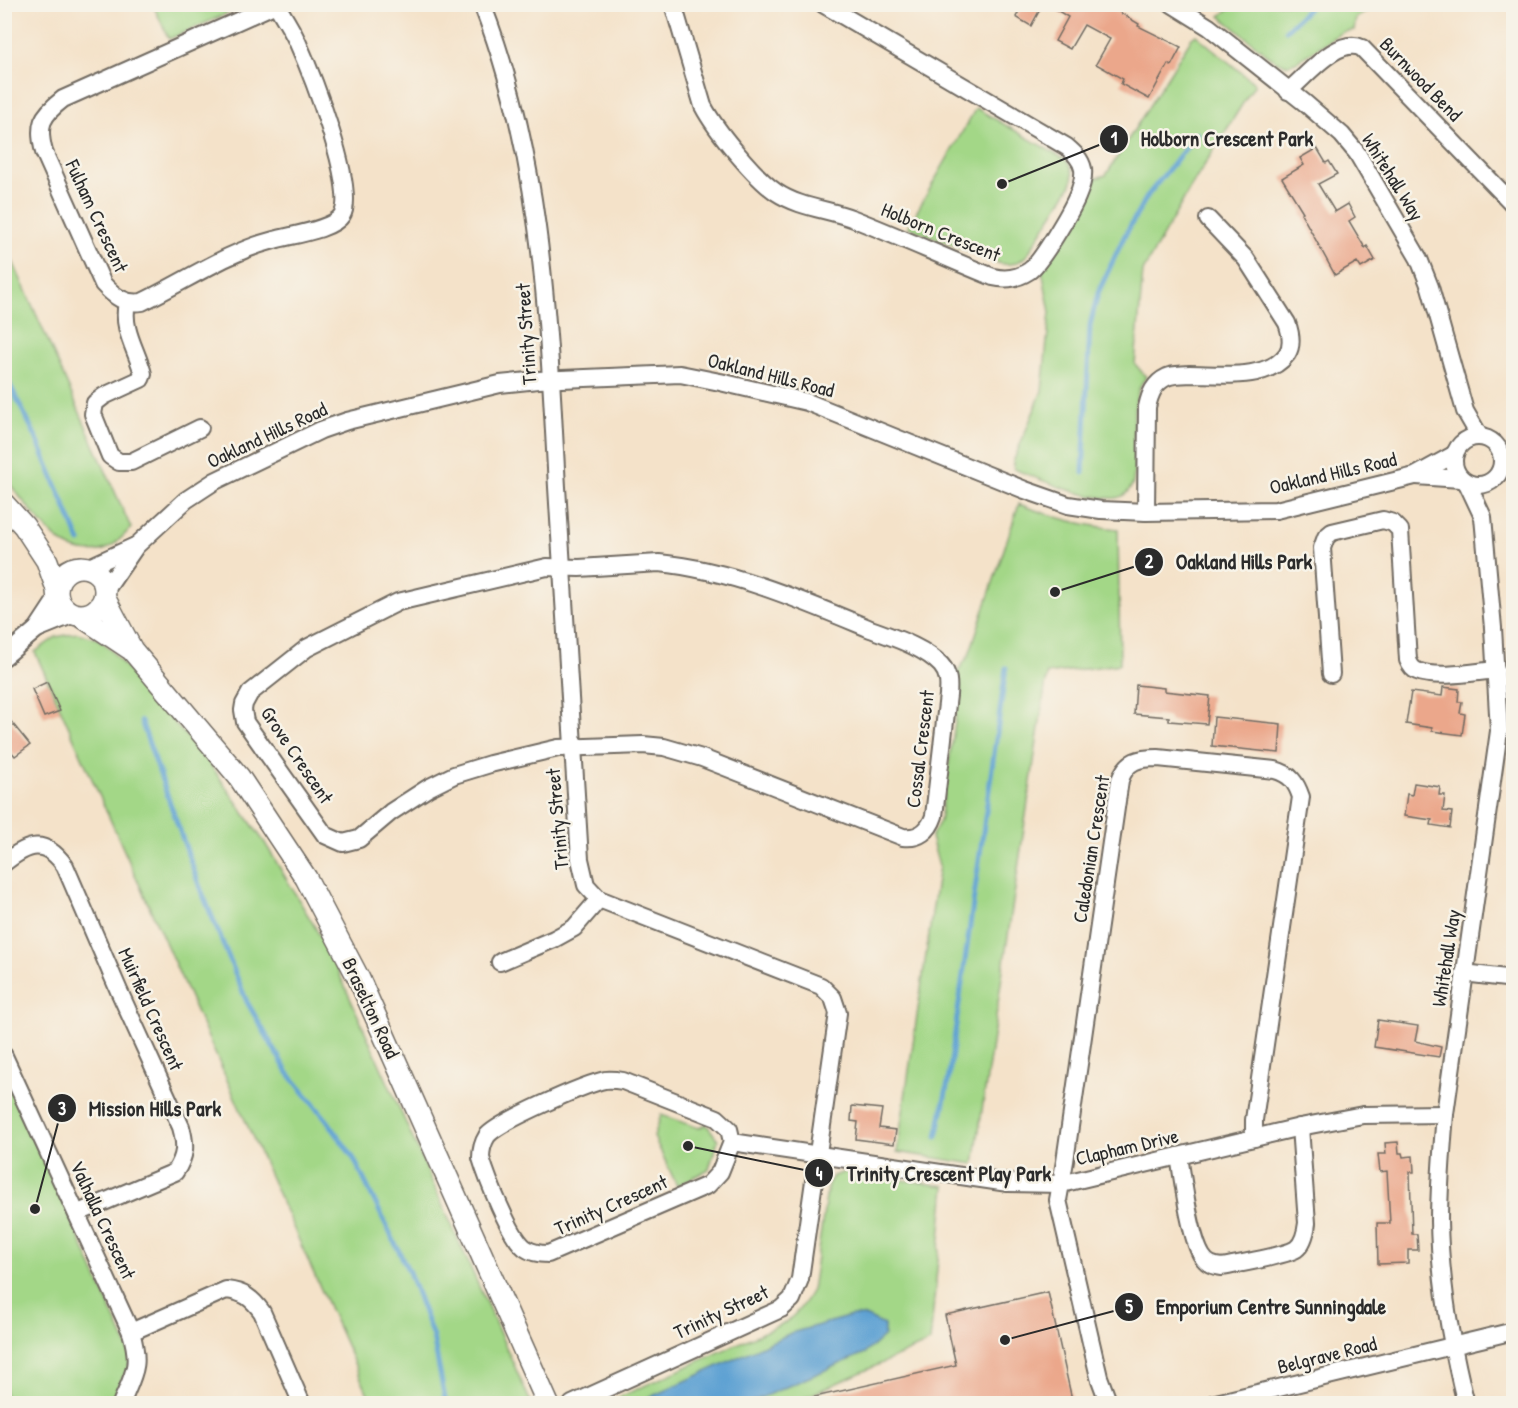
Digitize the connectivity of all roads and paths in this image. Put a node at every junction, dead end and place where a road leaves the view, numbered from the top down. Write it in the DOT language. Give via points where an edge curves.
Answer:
graph roads {
  1 [pos="276,4"];
  2 [pos="482,4"];
  3 [pos="673,4"];
  4 [pos="823,4"];
  5 [pos="1172,4"];
  6 [pos="1288,91"];
  7 [pos="1514,205"];
  8 [pos="1208,219"];
  9 [pos="127,303"];
  10 [pos="551,380"];
  11 [pos="1465,411"];
  12 [pos="200,428"];
  13 [pos="1487,440"];
  14 [pos="1514,446"];
  15 [pos="1459,448"];
  16 [pos="1502,471"];
  17 [pos="1415,476"];
  18 [pos="1464,481"];
  19 [pos="4,504"];
  20 [pos="1146,512"];
  21 [pos="1483,517"];
  22 [pos="24,526"];
  23 [pos="136,546"];
  24 [pos="83,568"];
  25 [pos="562,568"];
  26 [pos="57,593"];
  27 [pos="105,595"];
  28 [pos="78,615"];
  29 [pos="37,629"];
  30 [pos="132,650"];
  31 [pos="4,657"];
  32 [pos="1496,670"];
  33 [pos="1331,674"];
  34 [pos="573,748"];
  35 [pos="4,863"];
  36 [pos="599,898"];
  37 [pos="500,962"];
  38 [pos="1464,973"];
  39 [pos="1514,979"];
  40 [pos="4,1056"];
  41 [pos="1444,1114"];
  42 [pos="1300,1127"];
  43 [pos="1254,1138"];
  44 [pos="732,1142"];
  45 [pos="818,1154"];
  46 [pos="1179,1156"];
  47 [pos="1061,1184"];
  48 [pos="78,1213"];
  49 [pos="1514,1331"];
  50 [pos="131,1332"];
  51 [pos="1452,1346"];
  52 [pos="120,1404"];
  53 [pos="302,1404"];
  54 [pos="548,1404"];
  55 [pos="572,1404"];
  56 [pos="1109,1404"];
  57 [pos="1212,1404"];
  58 [pos="1466,1404"];
  1 -- 9 [label="street, Fulham Crescent" via="296,40 337,150 346,195 343,214 331,224 237,252 142,302"];
  1 -- 9 [label="street, Fulham Crescent" via="63,99 43,119 44,152 103,284"];
  2 -- 10 [label="street, Trinity Street" via="513,99 531,175"];
  3 -- 4 [label="street, Holborn Crescent" via="710,120 756,174 776,191 793,201 851,218 993,277 1009,279 1031,270 1077,198 1082,181 1081,161 1067,147"];
  5 -- 6 [label="street, Whitehall Way" via="1209,27"];
  6 -- 7 [label="street, Burnwood Bend" via="1336,50 1350,45 1362,48"];
  6 -- 11 [label="street, Whitehall Way" via="1342,135 1357,153 1419,259 1437,308"];
  8 -- 20 [label="street" via="1246,259 1287,323 1291,334 1289,351 1278,364 1255,373 1175,375 1159,382 1147,407"];
  9 -- 12 [label="street" via="125,319 143,375 95,403 93,414 110,456 119,462 131,462"];
  10 -- 20 [label="street, Oakland Hills Road" via="680,375 720,382 807,402 1068,505"];
  10 -- 23 [label="street, Oakland Hills Road" via="500,384 321,430 215,481 186,500"];
  10 -- 25 [label="street, Trinity Street"];
  11 -- 13 [label="street, Whitehall Way"];
  11 -- 15 [label="street, Whitehall Way"];
  13 -- 14 [label="street"];
  13 -- 15 [label="street" via="1473,438"];
  13 -- 16 [label="street" via="1502,456"];
  15 -- 17 [label="street, Oakland Hills Road"];
  15 -- 18 [label="street" via="1454,466"];
  16 -- 18 [label="street" via="1481,486"];
  16 -- 21 [label="street, Whitehall Way"];
  17 -- 18 [label="street, Oakland Hills Road"];
  17 -- 20 [label="street, Oakland Hills Road" via="1276,510"];
  18 -- 21 [label="street, Whitehall Way"];
  19 -- 22 [label="street"];
  21 -- 32 [label="street, Whitehall Way"];
  22 -- 24 [label="street"];
  22 -- 26 [label="street" via="47,561"];
  23 -- 24 [label="street, Oakland Hills Road"];
  23 -- 27 [label="street, Oakland Hills Road"];
  24 -- 26 [label="street" via="65,573"];
  24 -- 27 [label="street" via="100,576"];
  25 -- 34 [label="street, Trinity Street"];
  25 -- 34 [label="street, Grove Crescent" via="547,567 398,602 307,648 250,693 243,710 245,722 325,835 343,843 359,839 410,799 454,775 558,748"];
  25 -- 34 [label="street, Cossal Crescent" via="659,563 733,578 790,596 899,640 941,665 949,682 934,816 927,829 916,837 903,837 683,752 643,745"];
  26 -- 28 [label="street" via="64,608"];
  26 -- 29 [label="street"];
  27 -- 28 [label="street" via="97,610"];
  27 -- 30 [label="street, Braselton Road"];
  28 -- 29 [label="street"];
  28 -- 30 [label="street, Braselton Road"];
  29 -- 31 [label="street"];
  30 -- 54 [label="street, Braselton Road" via="239,777 306,878 359,979"];
  32 -- 33 [label="street" via="1433,674 1419,672 1409,663 1400,530 1383,520 1332,532 1324,541"];
  32 -- 38 [label="street, Whitehall Way" via="1499,731"];
  34 -- 36 [label="street, Trinity Street" via="581,871 586,885"];
  35 -- 48 [label="street, Muirfield Crescent" via="20,851 40,847 56,853 65,866 186,1145 175,1172"];
  36 -- 37 [label="street" via="573,928"];
  36 -- 45 [label="street, Trinity Street" via="813,982 827,991 836,1005 838,1021"];
  38 -- 39 [label="street"];
  38 -- 41 [label="street, Whitehall Way"];
  40 -- 48 [label="street, Valhalla Crescent"];
  41 -- 42 [label="street, Clapham Drive" via="1363,1115"];
  41 -- 51 [label="street, Whitehall Way" via="1439,1222"];
  42 -- 43 [label="street, Clapham Drive"];
  42 -- 46 [label="street" via="1307,1223 1296,1249 1277,1255 1222,1267 1206,1261 1197,1245"];
  43 -- 46 [label="street, Clapham Drive"];
  43 -- 47 [label="street, Caledonian Crescent" via="1301,797 1298,787 1286,774 1275,770 1158,758 1134,760 1120,780"];
  44 -- 44 [label="street, Trinity Crescent" via="729,1129 717,1118 613,1079 586,1086 502,1124 486,1137 481,1147 515,1237 528,1250 548,1254 708,1185 720,1172"];
  44 -- 45 [label="street"];
  45 -- 47 [label="street, Clapham Drive" via="1008,1183"];
  45 -- 55 [label="street, Trinity Street" via="799,1286 787,1305"];
  46 -- 47 [label="street, Clapham Drive"];
  47 -- 56 [label="street" via="1058,1200"];
  48 -- 50 [label="street, Valhalla Crescent"];
  49 -- 51 [label="street, Belgrave Road"];
  50 -- 52 [label="street, Valhalla Crescent" via="137,1353 136,1369"];
  50 -- 53 [label="street" via="226,1290 237,1291 253,1300 262,1312"];
  51 -- 57 [label="street, Belgrave Road"];
  51 -- 58 [label="street, Whitehall Way"];
}
